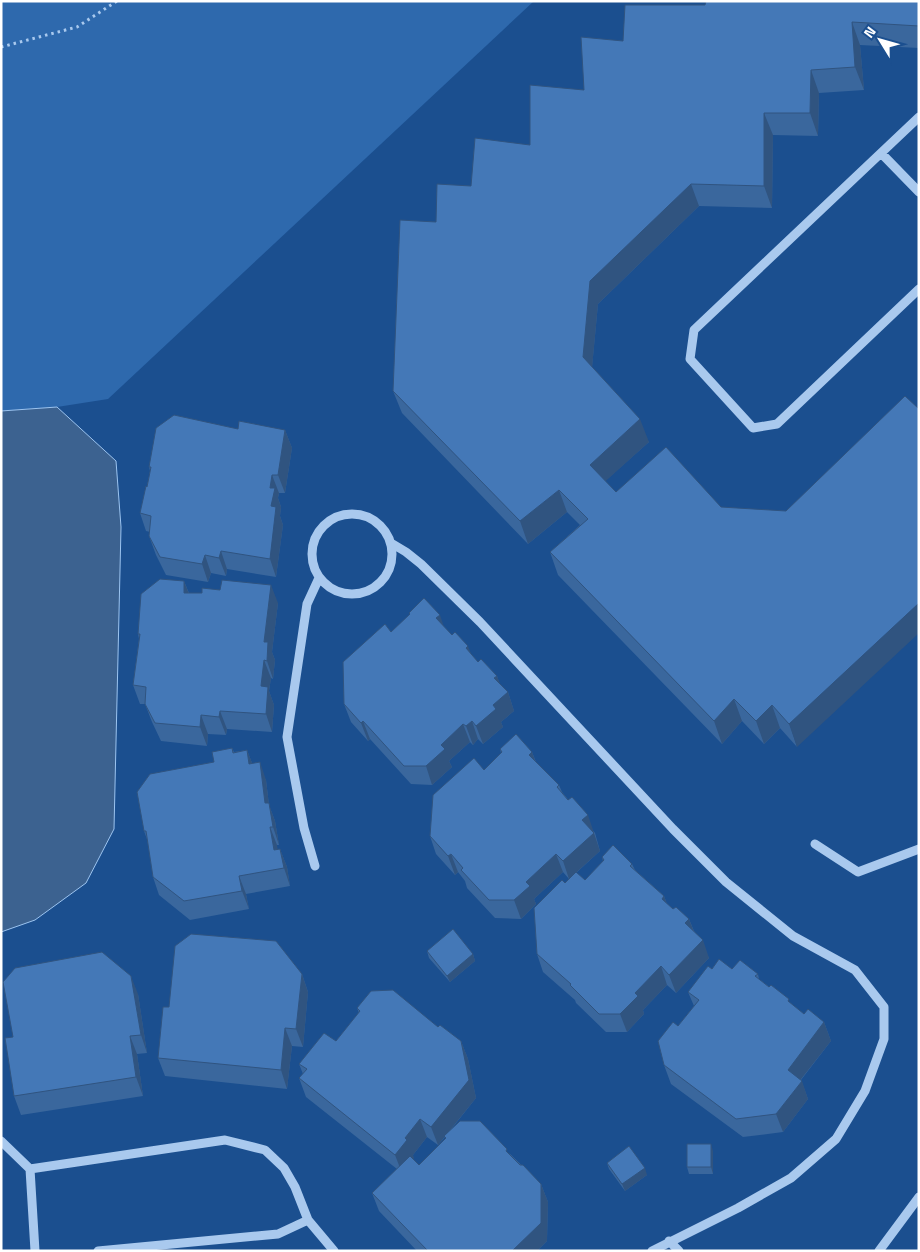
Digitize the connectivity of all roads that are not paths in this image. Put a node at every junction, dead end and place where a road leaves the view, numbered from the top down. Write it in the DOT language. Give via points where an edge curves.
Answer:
graph roads {
  1 [pos="919,117"];
  2 [pos="881,153"];
  3 [pos="919,192"];
  4 [pos="919,289"];
  5 [pos="391,543"];
  6 [pos="319,578"];
  7 [pos="815,844"];
  8 [pos="919,849"];
  9 [pos="315,866"];
  10 [pos="1,1141"];
  11 [pos="30,1169"];
  12 [pos="919,1197"];
  13 [pos="308,1220"];
  14 [pos="669,1241"];
  15 [pos="35,1251"];
  16 [pos="98,1251"];
  17 [pos="334,1251"];
  18 [pos="652,1251"];
  19 [pos="679,1251"];
  20 [pos="879,1251"];
  1 -- 2 [label="street"];
  2 -- 3 [label="street"];
  2 -- 4 [label="street" via="694,330 690,359 753,428 777,424"];
  5 -- 6 [label="street" via="390,568 383,581 368,592 338,593"];
  5 -- 6 [label="street" via="378,522 363,515 334,517 319,529 311,550 313,569"];
  5 -- 14 [label="street" via="421,564 480,622 726,882 792,936 855,970 884,1007 884,1039 865,1091 836,1139 791,1178"];
  6 -- 9 [label="street" via="306,604 287,737 304,828"];
  7 -- 8 [label="street" via="858,872"];
  10 -- 11 [label="street"];
  11 -- 13 [label="street" via="225,1140 265,1150 284,1168"];
  11 -- 15 [label="street"];
  12 -- 20 [label="street"];
  13 -- 16 [label="street" via="278,1234"];
  13 -- 17 [label="street"];
  14 -- 18 [label="street"];
  14 -- 19 [label="street"];
}
